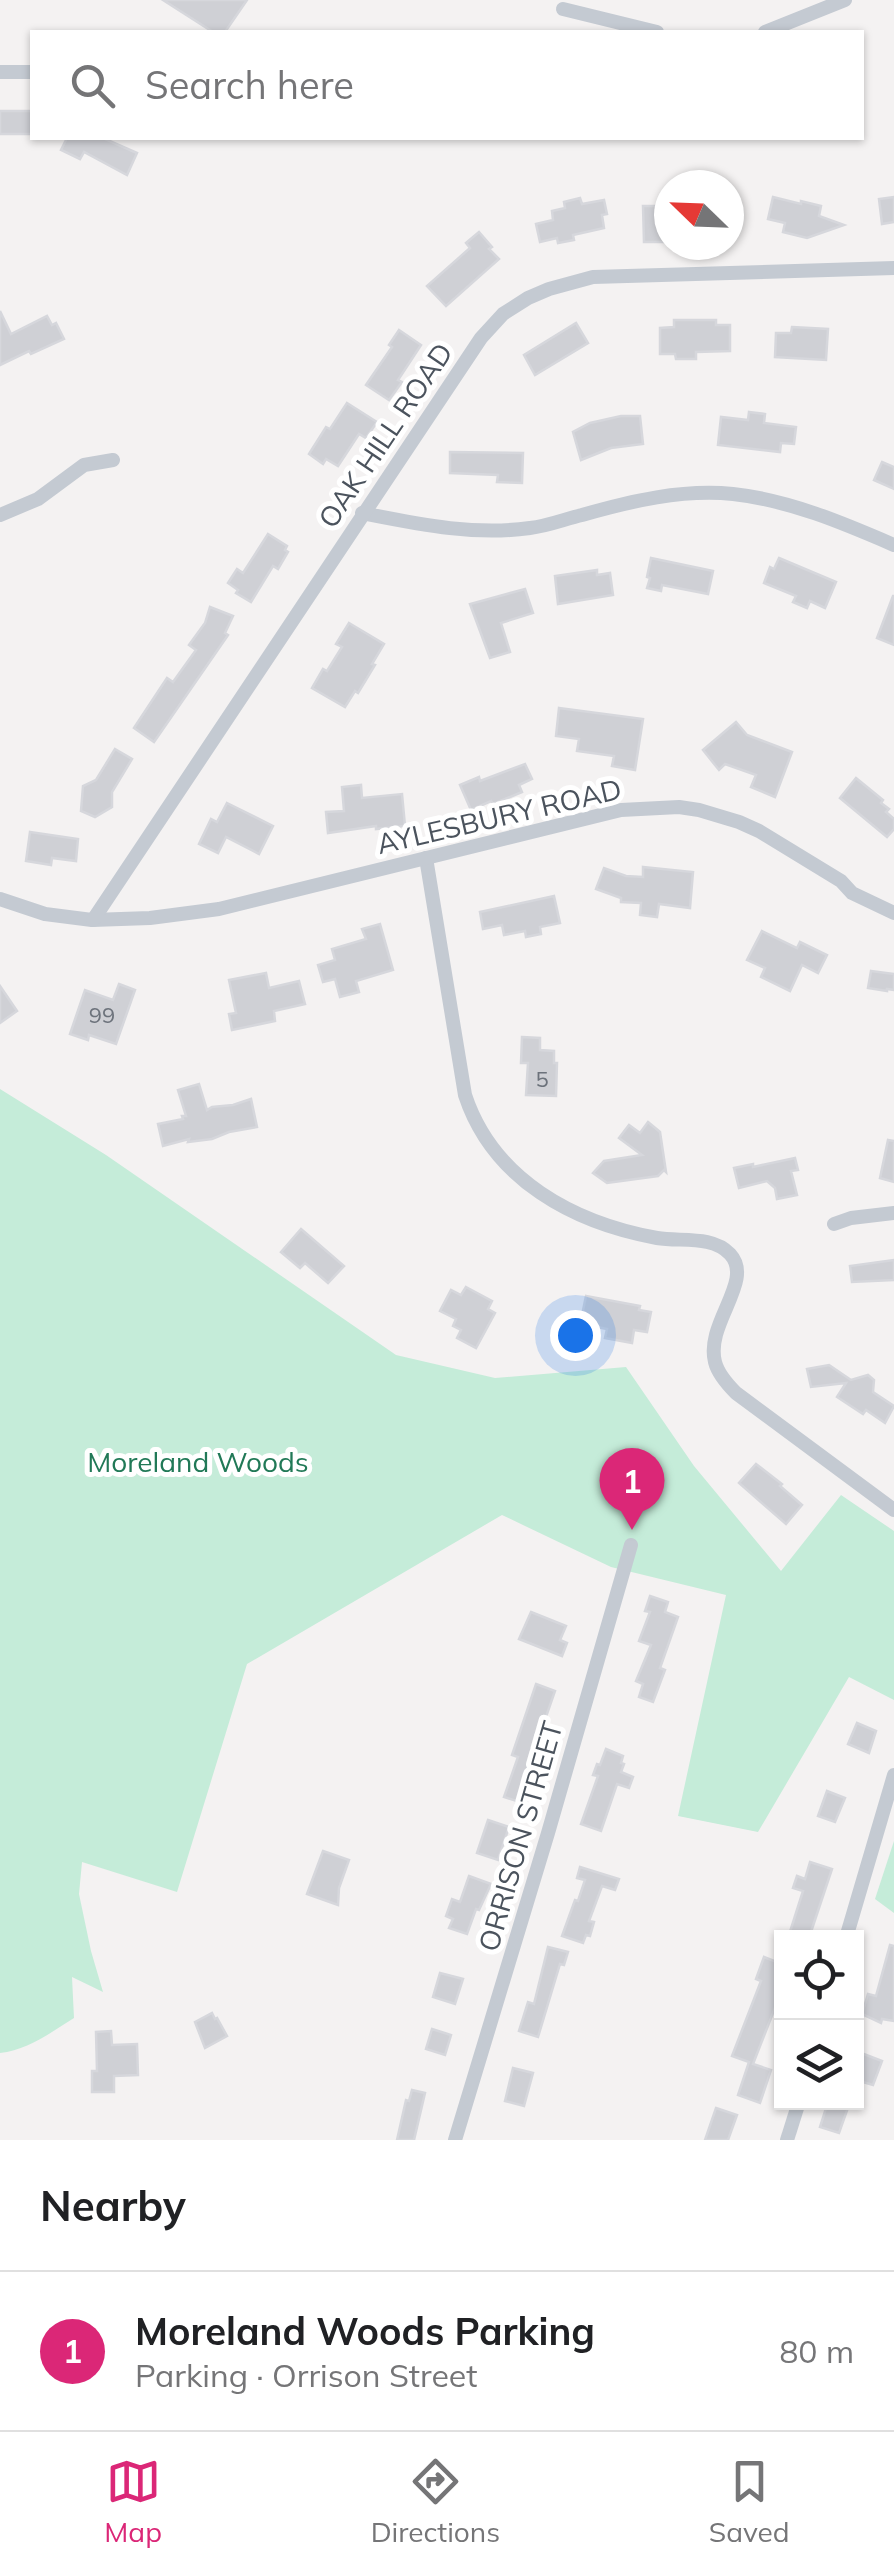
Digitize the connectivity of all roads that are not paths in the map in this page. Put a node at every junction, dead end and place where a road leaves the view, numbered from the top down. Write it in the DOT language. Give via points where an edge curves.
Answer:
graph roads {
  1 [pos="846,0"];
  2 [pos="563,9"];
  3 [pos="649,30"];
  4 [pos="770,30"];
  5 [pos="0,72"];
  6 [pos="30,72"];
  7 [pos="894,268"];
  8 [pos="113,460"];
  9 [pos="362,512"];
  10 [pos="0,515"];
  11 [pos="894,545"];
  12 [pos="426,858"];
  13 [pos="0,899"];
  14 [pos="894,913"];
  15 [pos="93,920"];
  16 [pos="894,1213"];
  17 [pos="834,1224"];
  18 [pos="894,1510"];
  19 [pos="631,1546"];
  20 [pos="894,1775"];
  21 [pos="848,1930"];
  22 [pos="796,2110"];
  23 [pos="455,2140"];
  24 [pos="788,2140"];
  1 -- 4 [label="street"];
  2 -- 3 [label="street"];
  5 -- 6 [label="street"];
  7 -- 9 [label="street, OAK HILL ROAD" via="593,276 528,298 481,338"];
  8 -- 10 [label="street" via="84,465 38,500"];
  9 -- 11 [label="street" via="501,531 651,497 731,494 805,510"];
  9 -- 15 [label="street, OAK HILL ROAD"];
  12 -- 14 [label="street, AYLESBURY ROAD" via="621,810 679,808 759,831"];
  12 -- 15 [label="street, AYLESBURY ROAD" via="219,909"];
  12 -- 18 [label="street" via="465,1095 489,1145 526,1184 576,1213 658,1238 721,1246 737,1266 713,1347 723,1379"];
  13 -- 15 [label="street, AYLESBURY ROAD"];
  16 -- 17 [label="street"];
  19 -- 23 [label="street, ORRISON STREET"];
  20 -- 21 [label="street"];
  22 -- 24 [label="street"];
}
